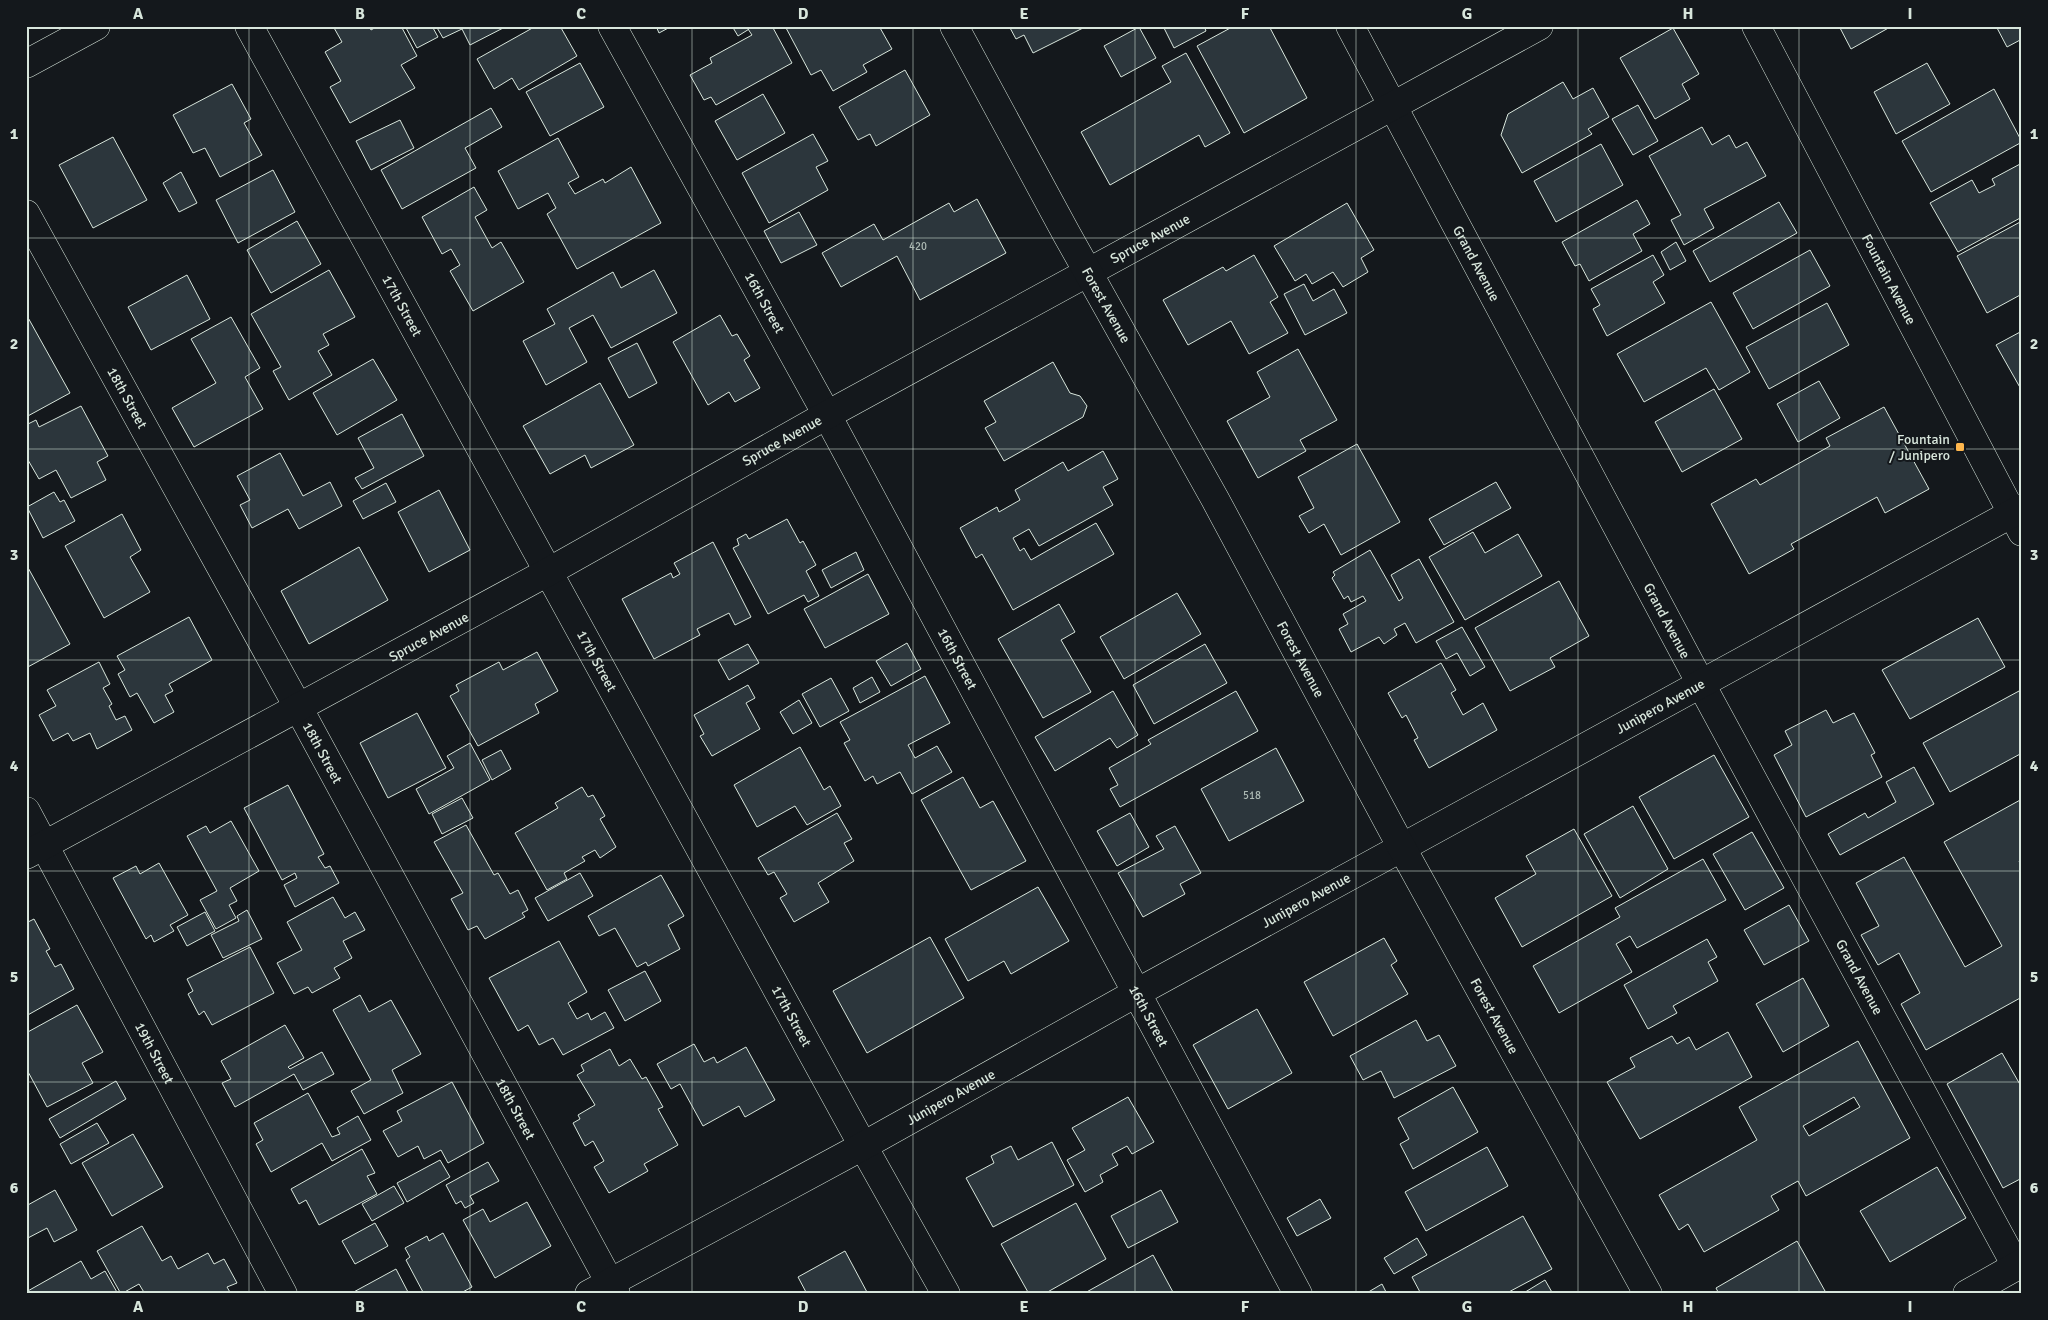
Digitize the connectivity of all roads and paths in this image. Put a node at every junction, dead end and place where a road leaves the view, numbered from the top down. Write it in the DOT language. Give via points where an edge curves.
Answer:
graph roads {
  1 [pos="96,26"];
  2 [pos="249,26"];
  3 [pos="612,26"];
  4 [pos="954,26"];
  5 [pos="1350,26"];
  6 [pos="1539,26"];
  7 [pos="1756,26"];
  8 [pos="26,64"];
  9 [pos="1394,106"];
  10 [pos="26,214"];
  11 [pos="1089,273"];
  12 [pos="827,415"];
  13 [pos="2018,518"];
  14 [pos="548,572"];
  15 [pos="1701,684"];
  16 [pos="298,707"];
  17 [pos="26,811"];
  18 [pos="1402,848"];
  19 [pos="35,850"];
  20 [pos="1138,992"];
  21 [pos="863,1146"];
  22 [pos="2019,1265"];
  23 [pos="605,1290"];
  24 [pos="283,1294"];
  25 [pos="946,1294"];
  26 [pos="1298,1294"];
  27 [pos="1648,1294"];
  28 [pos="1967,1294"];
  1 -- 8 [label="street"];
  2 -- 14 [label="street, 17th Street"];
  3 -- 12 [label="street, 16th Street"];
  4 -- 11 [label="street, Forest Avenue"];
  5 -- 9 [label="street, Grand Avenue"];
  6 -- 9 [label="street, Spruce Avenue"];
  7 -- 13 [label="street, Fountain Avenue"];
  9 -- 11 [label="street, Spruce Avenue"];
  9 -- 15 [label="street, Grand Avenue"];
  10 -- 16 [label="street, 18th Street"];
  11 -- 12 [label="street, Spruce Avenue"];
  11 -- 18 [label="street, Forest Avenue" via="1215,499"];
  12 -- 14 [label="street, Spruce Avenue"];
  12 -- 20 [label="street, 16th Street"];
  13 -- 15 [label="street, Junipero Avenue"];
  14 -- 16 [label="street, Spruce Avenue"];
  14 -- 21 [label="street, 17th Street"];
  15 -- 18 [label="street, Junipero Avenue"];
  15 -- 22 [label="street, Grand Avenue"];
  16 -- 19 [label="street, Spruce Avenue"];
  16 -- 23 [label="street, 18th Street"];
  17 -- 19 [label="street, 19th Street"];
  18 -- 20 [label="street, Junipero Avenue"];
  18 -- 27 [label="street, Forest Avenue"];
  19 -- 24 [label="street, 19th Street"];
  20 -- 21 [label="street, Junipero Avenue"];
  20 -- 26 [label="street, 16th Street"];
  21 -- 23 [label="street, Junipero Avenue"];
  21 -- 25 [label="street, 17th Street"];
  22 -- 28 [label="street"];
}
